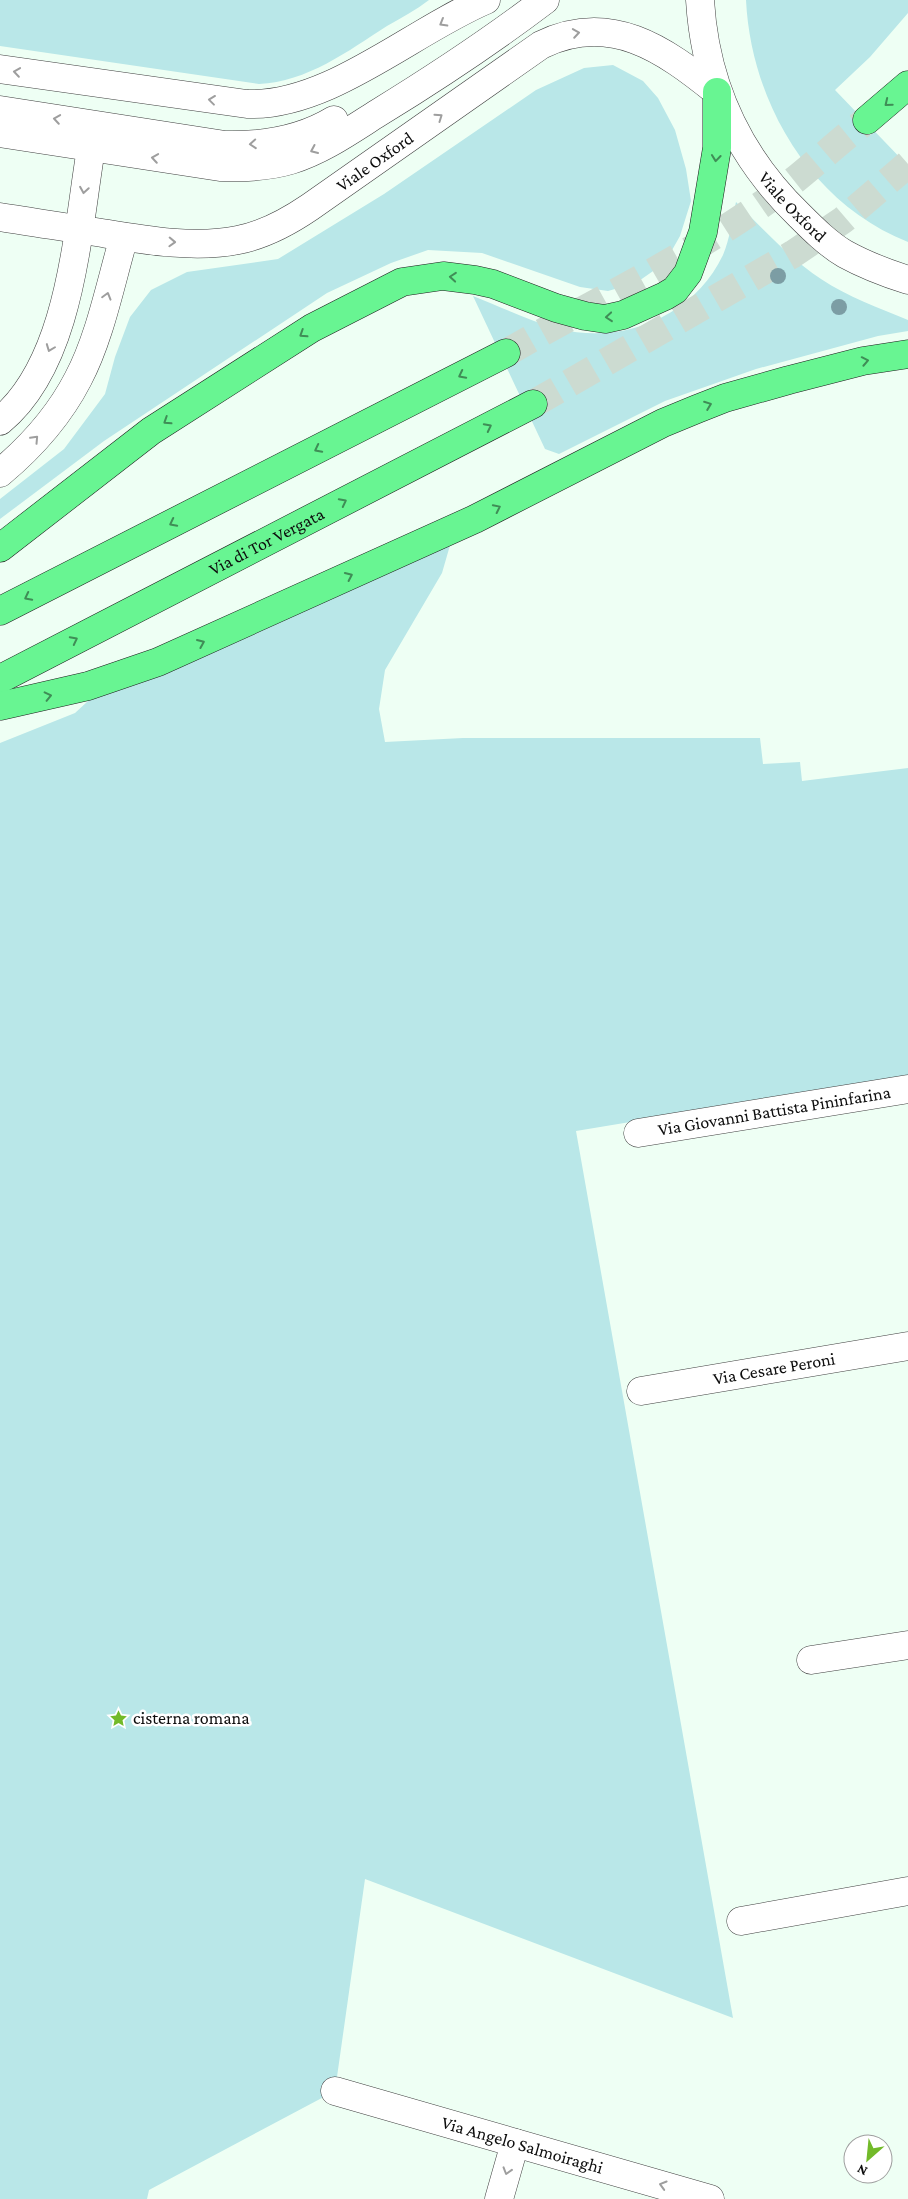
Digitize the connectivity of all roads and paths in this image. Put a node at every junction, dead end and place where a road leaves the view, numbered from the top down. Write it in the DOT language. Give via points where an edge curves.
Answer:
graph roads {
  1 [pos="486,0"];
  2 [pos="545,0"];
  3 [pos="700,0"];
  4 [pos="0,69"];
  5 [pos="908,85"];
  6 [pos="717,92"];
  7 [pos="0,110"];
  8 [pos="867,120"];
  9 [pos="0,133"];
  10 [pos="93,136"];
  11 [pos="0,217"];
  12 [pos="78,229"];
  13 [pos="124,236"];
  14 [pos="908,280"];
  15 [pos="506,353"];
  16 [pos="908,354"];
  17 [pos="533,404"];
  18 [pos="0,421"];
  19 [pos="0,473"];
  20 [pos="0,548"];
  21 [pos="0,611"];
  22 [pos="0,678"];
  23 [pos="0,706"];
  24 [pos="908,1089"];
  25 [pos="638,1133"];
  26 [pos="908,1346"];
  27 [pos="641,1391"];
  28 [pos="908,1645"];
  29 [pos="811,1660"];
  30 [pos="908,1891"];
  31 [pos="741,1920"];
  32 [pos="335,2091"];
  33 [pos="515,2143"];
  34 [pos="499,2199"];
  35 [pos="710,2199"];
  1 -- 4 [label="street, one-way" via="357,72 305,95 273,104 247,104"];
  2 -- 10 [label="street, one-way" via="398,81 330,123 296,137 260,144 225,145"];
  3 -- 6 [label="street, Viale Oxford" via="702,28"];
  5 -- 8 [label="main road, one-way"];
  13 -- 6 [label="street, Viale Oxford, one-way" via="165,242 219,242 271,230 310,207 541,45 564,35 591,31 636,39 678,62"];
  6 -- 14 [label="street, Viale Oxford" via="745,149 789,206 843,253"];
  6 -- 20 [label="main road, one-way" via="717,148 703,232 688,273 675,290 623,315 605,319 556,308 475,280 443,276 402,282 312,328 151,432"];
  10 -- 7 [label="street, one-way"];
  9 -- 10 [label="street"];
  10 -- 12 [label="street, one-way"];
  11 -- 12 [label="street, Viale Oxford"];
  12 -- 13 [label="street, Viale Oxford"];
  12 -- 18 [label="street, one-way" via="63,314 43,368 13,410"];
  19 -- 13 [label="street, one-way" via="44,429 79,379 96,334"];
  15 -- 21 [label="main road, one-way"];
  23 -- 16 [label="main road, one-way" via="88,686 158,662 475,519 663,423 697,409 789,380 864,361"];
  22 -- 17 [label="main road, Via di Tor Vergata, one-way"];
  24 -- 25 [label="street, Via Giovanni Battista Pininfarina"];
  26 -- 27 [label="street, Via Cesare Peroni"];
  28 -- 29 [label="street"];
  30 -- 31 [label="street"];
  32 -- 33 [label="street, Via Angelo Salmoiraghi"];
  33 -- 34 [label="street, one-way"];
  35 -- 33 [label="street, Via Angelo Salmoiraghi, one-way"];
}
